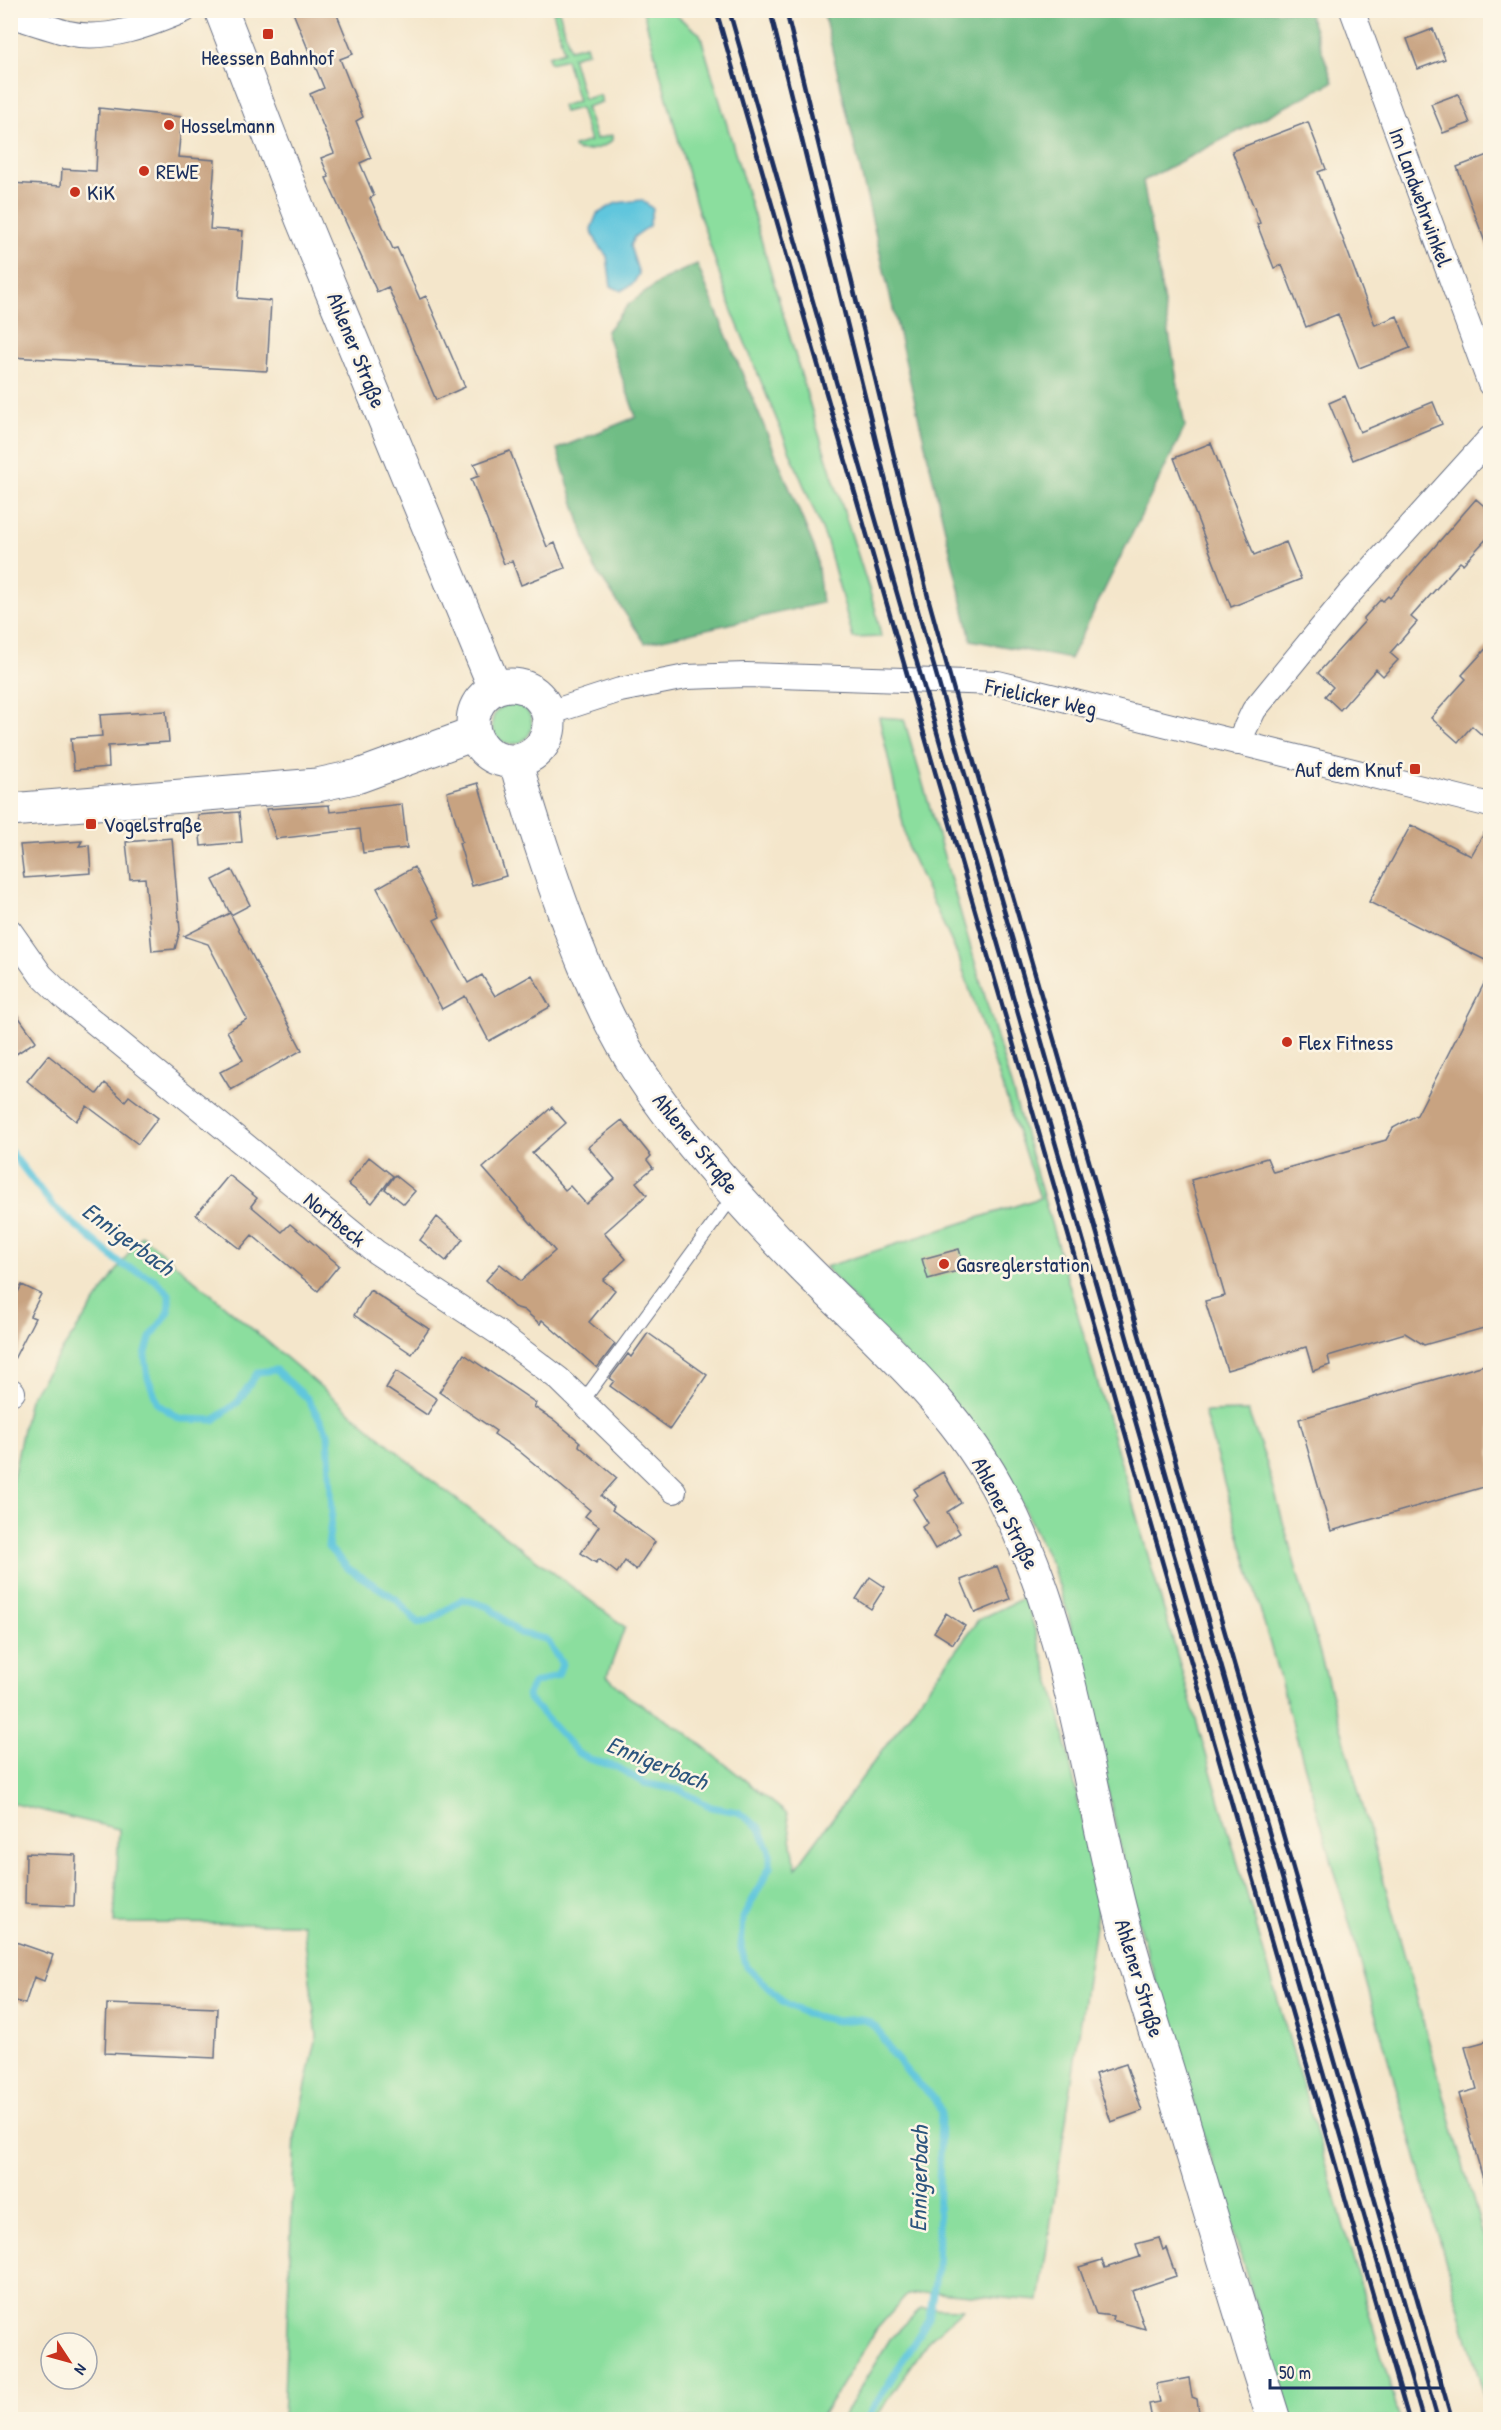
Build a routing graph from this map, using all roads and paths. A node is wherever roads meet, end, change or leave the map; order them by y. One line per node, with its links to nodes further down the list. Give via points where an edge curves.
1 (185, 10): 4 (street, via 125,30 96,35 69,33)
2 (220, 10): 7 (main road, Ahlener Straße)
3 (1352, 10): 5 (street, Im Landwehrwinkel)
4 (10, 15)
5 (1491, 384)
6 (1491, 438): 10 (street, via 1350,593 1254,710)
7 (495, 688): 8 (main road, via 528,688 537,694); 9 (main road, via 474,712)
8 (549, 713): 10 (street, Frielicker Weg, via 620,690 687,677 746,675 998,683); 11 (main road, via 548,735 543,745 536,753)
9 (474, 734): 11 (main road, via 486,753); 13 (main road, via 359,776 317,785)
10 (1238, 743): 12 (street, Frielicker Weg)
11 (516, 762): 15 (main road, Ahlener Straße, via 575,946 599,997 631,1058 663,1104)
12 (1491, 805)
13 (10, 810)
14 (10, 931): 16 (street, Nortbeck, via 40,975 66,1000 375,1252 497,1332)
15 (736, 1193): 16 (lane); 18 (main road, Ahlener Straße, via 932,1396 972,1445 1028,1549 1050,1613 1075,1709 1120,1913)
16 (583, 1401): 17 (street, Nortbeck)
17 (674, 1491)
18 (1274, 2420)

